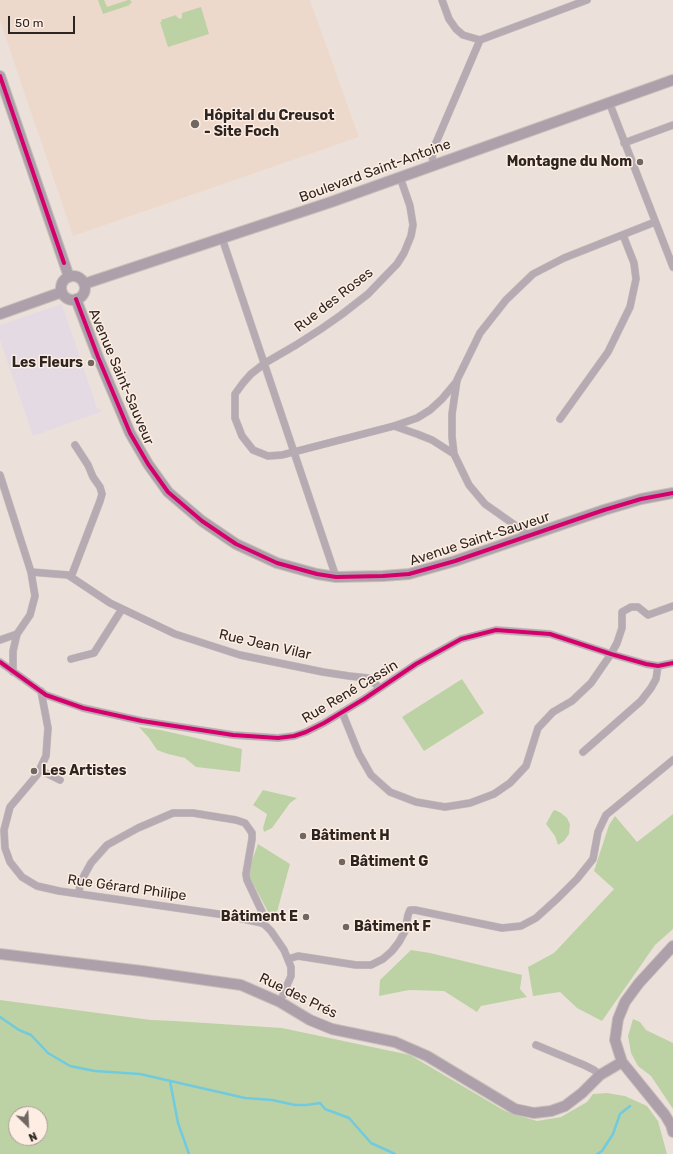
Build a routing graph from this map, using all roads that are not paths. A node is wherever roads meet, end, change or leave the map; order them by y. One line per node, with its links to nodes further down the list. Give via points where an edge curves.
1 (442, 0): 3 (street, via 456,29 462,35)
2 (587, 0): 3 (street)
3 (480, 40): 9 (street, via 432,152)
4 (0, 76): 15 (street)
5 (673, 80): 6 (street, Boulevard Saint-Antoine)
6 (609, 102): 8 (street); 9 (street, Boulevard Saint-Antoine)
7 (673, 125): 8 (street)
8 (624, 143): 11 (street)
9 (433, 165): 10 (street, Boulevard Saint-Antoine)
10 (400, 177): 13 (street, Boulevard Saint-Antoine); 20 (street, Rue des Roses, via 410,206 413,225 404,254 397,264 368,294 341,315)
11 (655, 222): 12 (street); 14 (street)
12 (623, 235): 21 (street, via 564,258 533,274 506,300 480,333); 22 (street, via 634,263 636,279 630,307 608,352)
13 (222, 238): 16 (street, Boulevard Saint-Antoine); 20 (street)
14 (673, 267)
15 (69, 277): 16 (street, via 78,277); 17 (street, via 63,282)
16 (84, 284): 18 (street, via 83,295)
17 (62, 292): 18 (street, via 68,299); 19 (street)
18 (76, 299): 31 (street, Avenue Saint-Sauveur, via 130,433 168,492 202,521 236,544 277,563 317,574)
19 (0, 314)
20 (265, 363): 25 (street); 25 (street, Rue des Roses, via 243,382 235,394 235,418 242,436 253,450 268,456)
21 (457, 380): 23 (street, Rue des Roses, via 430,410 417,418); 26 (street, via 452,414)
22 (560, 419)
23 (394, 426): 25 (street, Rue des Roses); 26 (street, via 432,440)
24 (75, 445): 32 (street, via 102,494)
25 (294, 452): 31 (street)
26 (454, 454): 29 (street, via 469,485 485,504)
27 (0, 475): 30 (street)
28 (673, 493): 29 (street, Avenue Saint-Sauveur, via 604,510)
29 (529, 536): 31 (street, Avenue Saint-Sauveur, via 409,574)
30 (31, 572): 32 (street, Rue Jean Vilar); 35 (street, via 35,596 30,615)
31 (336, 576)
32 (72, 577): 34 (street, Rue Jean Vilar)
33 (673, 606): 37 (street, via 648,615 638,607 632,606 622,612 622,628)
34 (122, 609): 38 (street, via 94,653); 43 (street, Rue Jean Vilar, via 175,634 240,655 323,672 368,678)
35 (17, 634): 36 (street); 42 (street, via 13,651)
36 (0, 640)
37 (611, 654): 41 (street, Rue René Cassin); 43 (street, Rue René Cassin, via 550,634 496,630 461,639); 45 (street, via 591,683 572,701 552,712 538,728 526,766 510,783 494,794 470,803 445,807 416,802 390,792 371,775 359,754)
38 (71, 659)
39 (0, 662): 42 (street, Rue René Cassin)
40 (673, 663): 41 (street, Rue René Cassin)
41 (658, 666): 46 (street, via 656,679 641,701)
42 (13, 672): 44 (street, Rue René Cassin)
43 (380, 688): 45 (street, Rue René Cassin)
44 (41, 691): 45 (street, Rue René Cassin, via 83,708 142,721 278,738 300,734); 48 (street, Rue Gérard Philipe, via 48,728 46,756)
45 (342, 712)
46 (584, 752)
47 (673, 760): 54 (street, via 606,816 598,832 593,860 558,898 536,918 521,926 502,928 410,910 400,942 383,959 371,965 298,956)
48 (40, 770): 49 (street); 50 (street, Rue Gérard Philipe, via 10,807 4,830 5,848 10,862 22,877 36,886)
49 (60, 780)
50 (79, 894): 51 (street, Rue Gérard Philipe); 51 (street, via 80,883 106,845 173,813 193,813 245,823 252,833 246,874 263,914)
51 (264, 924): 54 (street, via 272,931)
52 (673, 946): 57 (street, via 625,1002 618,1019 615,1040)
53 (0, 954): 55 (street, Rue des Prés, via 240,985)
54 (288, 959): 55 (street, via 291,976)
55 (280, 1002): 58 (street, Rue des Prés, via 332,1030 396,1042 427,1056 515,1109 534,1113 565,1106)
56 (536, 1045): 58 (street, via 584,1065)
57 (622, 1062): 58 (street, Rue des Prés); 59 (street, via 665,1115)
58 (600, 1075)
59 (673, 1132)

